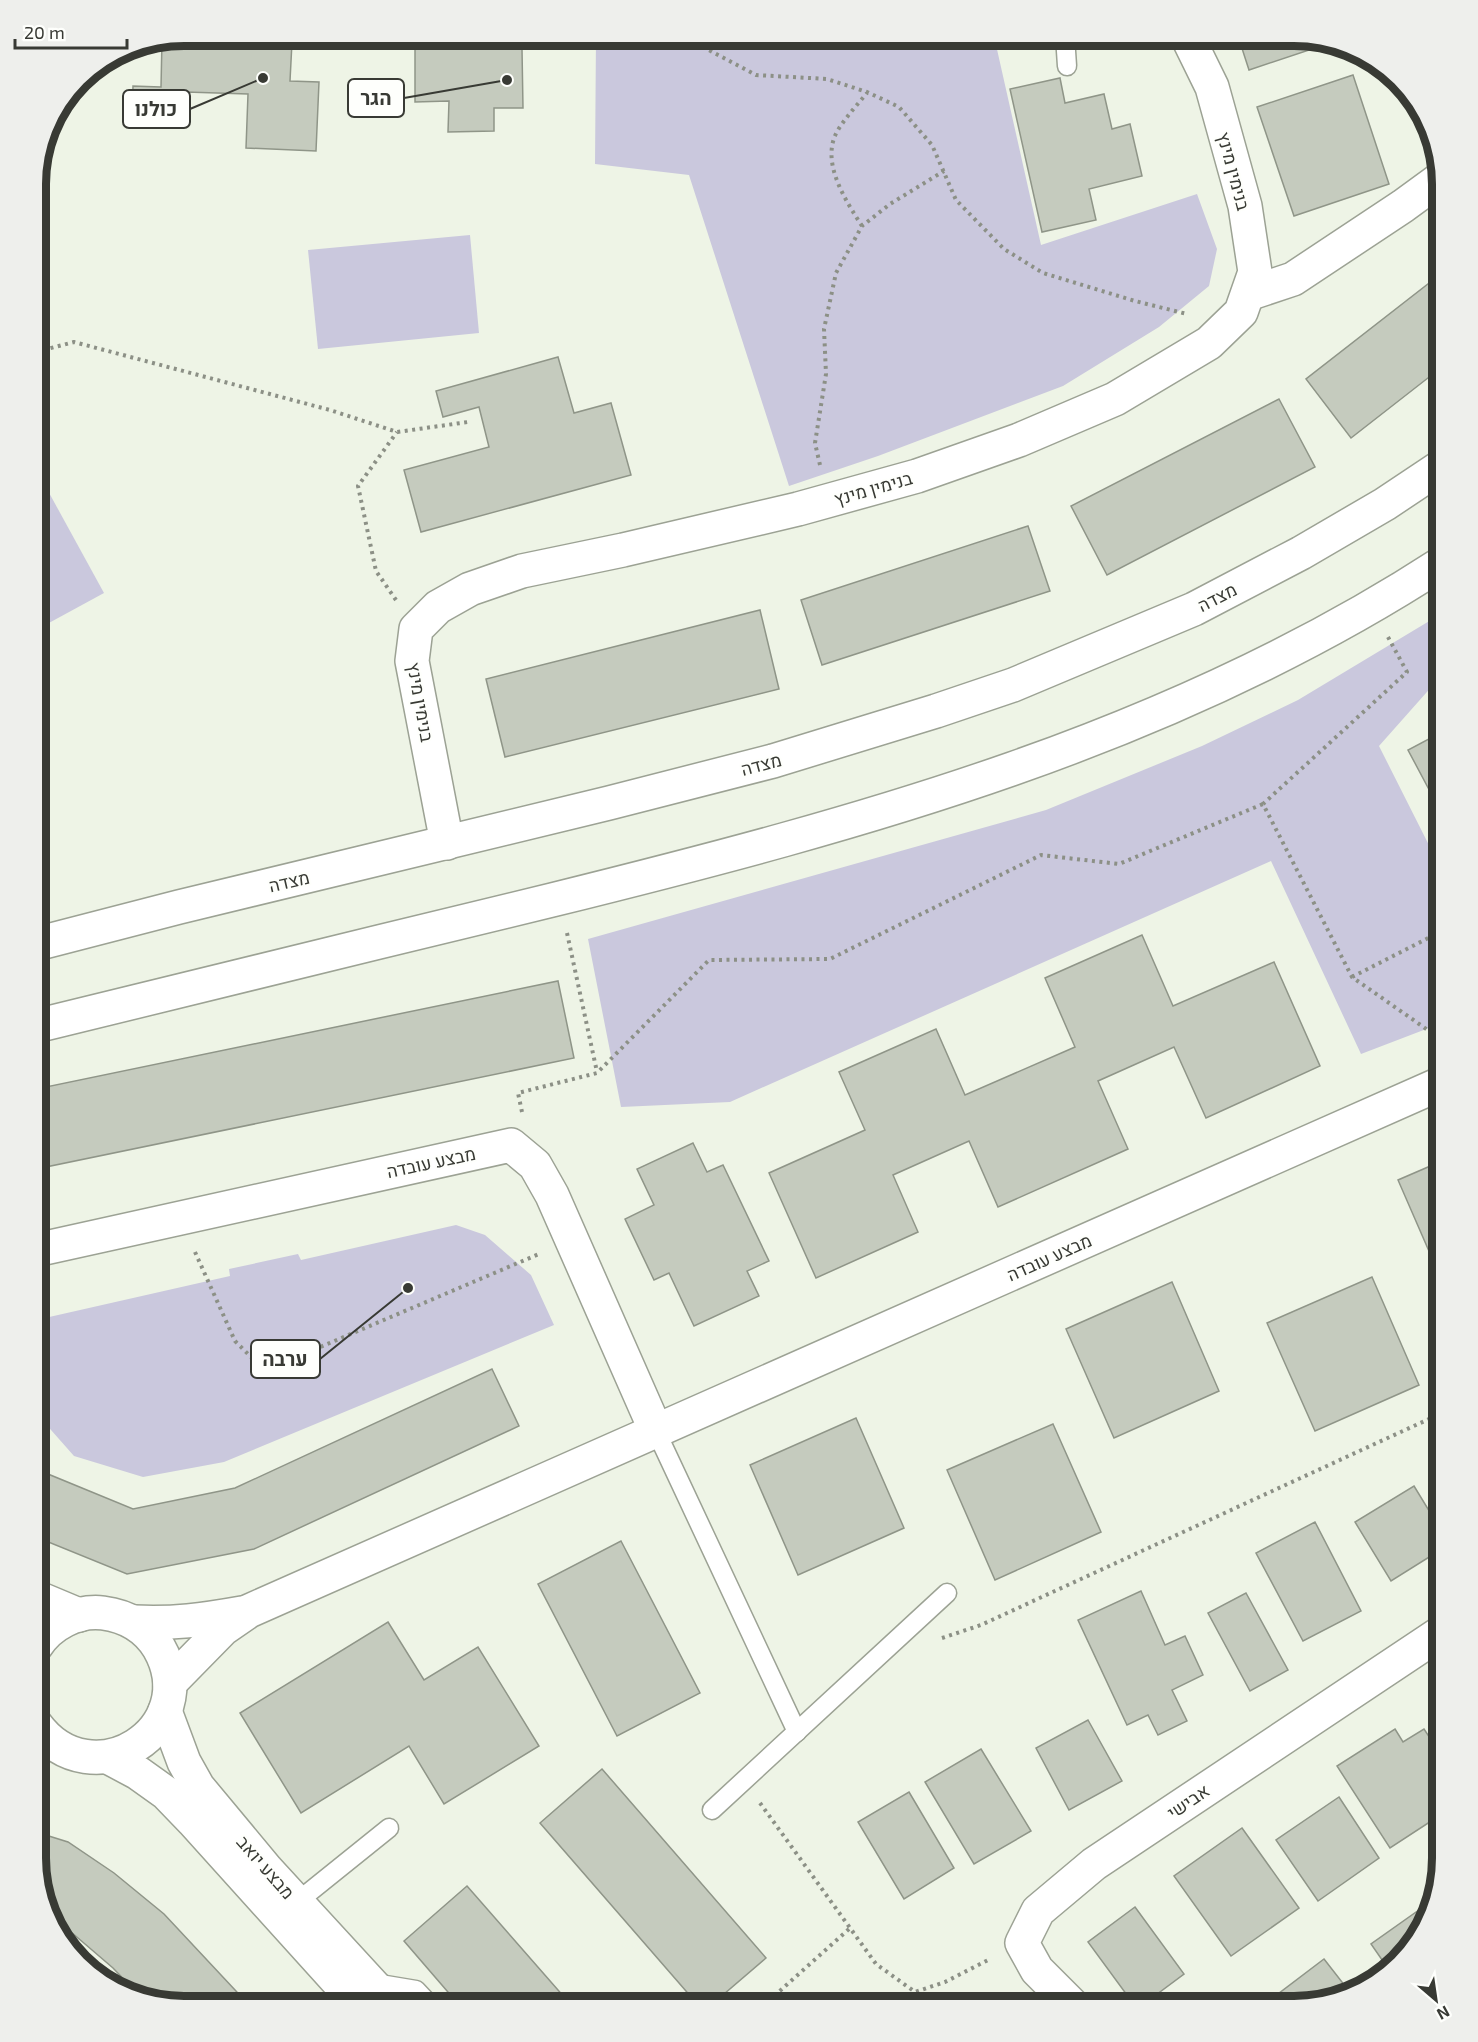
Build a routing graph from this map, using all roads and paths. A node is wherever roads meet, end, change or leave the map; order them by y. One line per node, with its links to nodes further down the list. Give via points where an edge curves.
1 (704, 47): 5 (path, via 756,75 827,79)
2 (1066, 47): 4 (lane)
3 (1192, 47): 9 (street, בנימין מינץ, via 1212,87 1245,206 1255,272)
4 (1067, 66)
5 (867, 92): 6 (path, via 899,107 932,145); 8 (path, via 837,132 831,158 840,192)
6 (944, 171): 8 (path); 10 (path, via 956,200 980,225 1004,249 1043,273)
7 (1432, 185): 9 (street, via 1293,279)
8 (862, 226): 15 (path, via 836,273 824,329 826,374 815,442)
9 (1248, 294): 10 (street, בנימין מינץ, via 1241,312)
10 (1228, 325): 15 (street, בנימין מינץ, via 1209,343 1115,399 1019,440 928,472)
11 (47, 349): 13 (path, via 74,342 330,410)
12 (468, 422): 13 (path)
13 (397, 432): 18 (path, via 358,486 376,571)
14 (1432, 472): 20 (street, מצדה, via 1301,553 1194,609 1013,685 773,761)
15 (829, 500): 18 (street, בנימין מינץ, via 522,571 438,607)
16 (1432, 568): 17 (street)
17 (1371, 606): 19 (path, via 1407,672); 21 (street, via 1228,682 1041,760 794,837)
18 (416, 629): 20 (street, בנימין מינץ, via 411,661)
19 (1263, 804): 24 (path); 27 (path, via 1119,864 1041,855 830,959 709,960)
20 (447, 843): 23 (street, מצדה)
21 (559, 898): 25 (street); 27 (path)
22 (1432, 936): 24 (path)
23 (47, 941)
24 (1352, 977): 26 (path)
25 (46, 1023)
26 (1432, 1033)
27 (597, 1073): 29 (path, via 518,1093)
28 (1432, 1087): 34 (street, מבצע עובדה)
29 (535, 1165): 30 (street, מבצע עובדה, via 511,1145); 31 (street, מבצע עובדה)
30 (180, 1218): 31 (path, via 235,1341 256,1362 285,1362); 32 (street, מבצע עובדה)
31 (572, 1240): 34 (street, מבצע עובדה)
32 (46, 1248)
33 (1432, 1418): 42 (path, via 981,1625)
34 (656, 1431): 37 (street, מבצע עובדה); 44 (lane)
35 (947, 1593): 44 (lane)
36 (46, 1601): 38 (street)
37 (249, 1611): 39 (street, מבצע עובדה, via 167,1624); 43 (street, מבצע עובדה, via 223,1629)
38 (79, 1615): 39 (street, via 117,1615); 40 (street, via 58,1623)
39 (134, 1623): 43 (street, מבצע יואב, via 153,1638 165,1659)
40 (46, 1633)
41 (1432, 1639): 52 (street, אבישי, via 1094,1864 1038,1911)
42 (938, 1640)
43 (168, 1697): 46 (street, מבצע עובדה, via 156,1728 143,1742); 50 (street, מבצע יואב, via 184,1762 198,1787)
44 (797, 1732): 47 (lane)
45 (46, 1738): 46 (street, via 63,1750 84,1757)
46 (108, 1757): 53 (street, מבצע יואב, via 138,1773 173,1800)
47 (744, 1781): 48 (lane); 51 (path)
48 (712, 1810)
49 (389, 1828): 50 (lane)
50 (297, 1902): 54 (street, מבצע יואב)
51 (850, 1928): 52 (path, via 876,1964 915,1992 945,1982); 57 (path)
52 (1022, 1943): 58 (street, via 1037,1970)
53 (372, 1995)
54 (373, 1995)
55 (389, 1995): 56 (lane, via 416,1990)
56 (421, 1995)
57 (775, 1996)
58 (1063, 1996)

